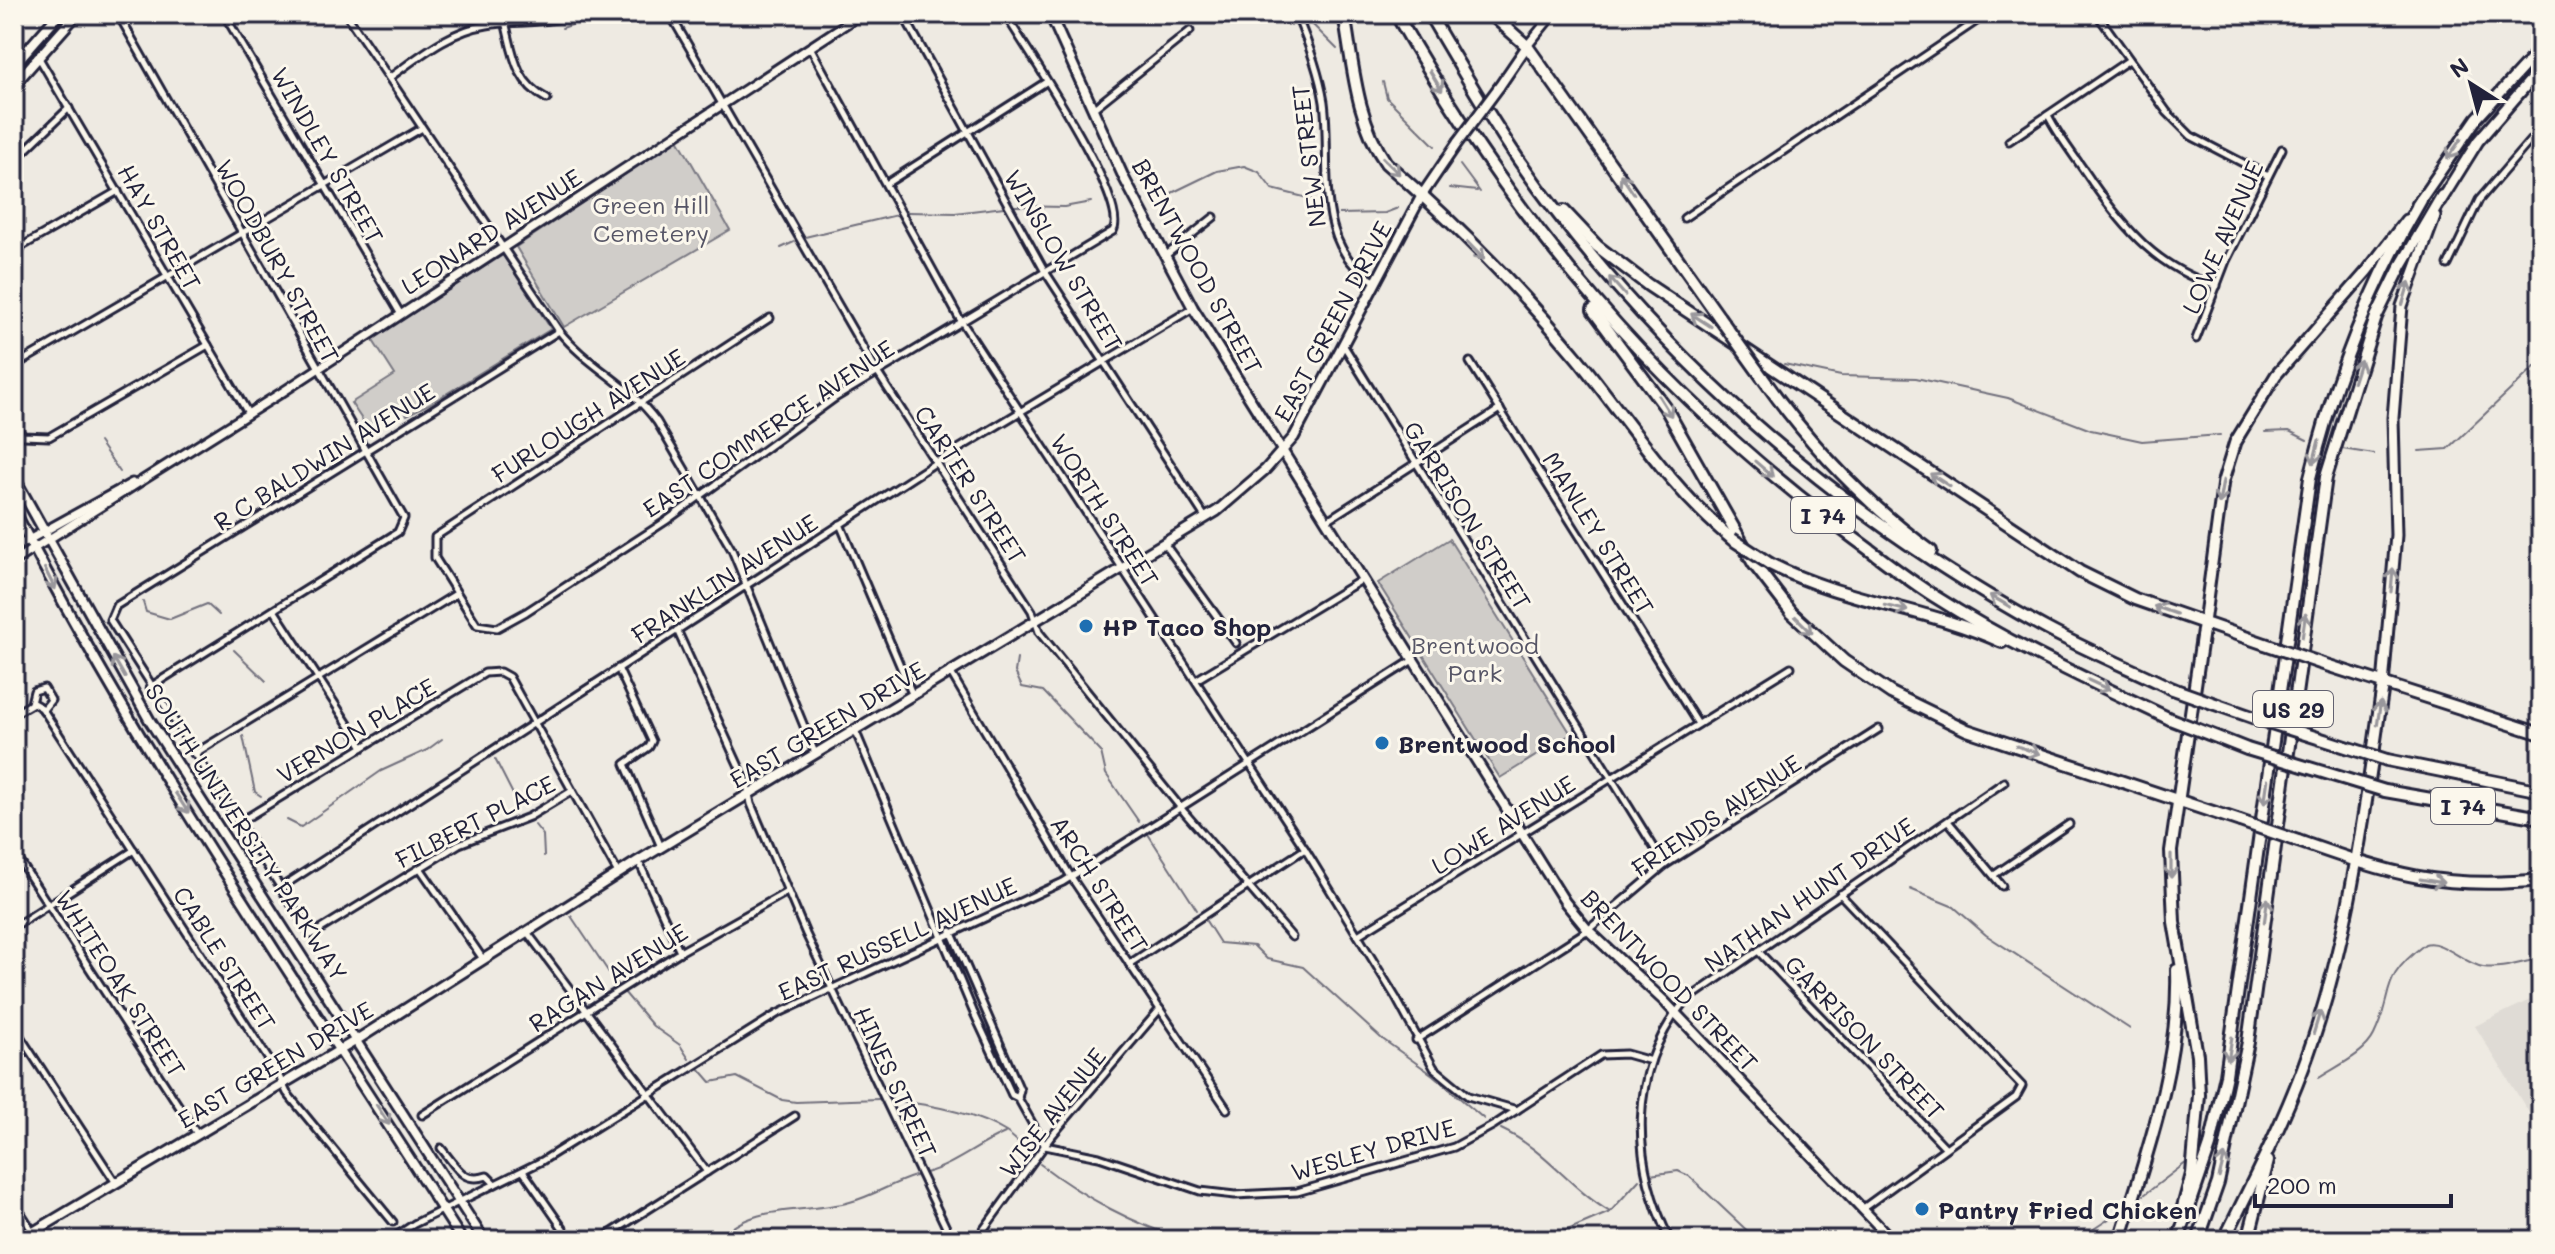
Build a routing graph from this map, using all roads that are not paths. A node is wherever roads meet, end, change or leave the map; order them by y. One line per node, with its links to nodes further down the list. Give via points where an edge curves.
1 (59, 14): 28 (main road)
2 (77, 14): 26 (main road)
3 (118, 14): 54 (street, WOODBURY STREET)
4 (224, 14): 46 (street, WINDLEY STREET)
5 (346, 14): 30 (street)
6 (503, 14): 21 (street)
7 (574, 14): 21 (street)
8 (670, 14): 34 (street, CARTER STREET)
9 (861, 14): 23 (street, LEONARD AVENUE)
10 (903, 14): 40 (street, WINSLOW STREET)
11 (1005, 14): 31 (street)
12 (1050, 14): 36 (main road, BRENTWOOD STREET)
13 (1296, 14): 62 (street, NEW STREET, via 1324,100 1333,230 1350,259)
14 (1344, 14): 49 (highway, one-way to 49, via 1372,142 1386,163)
15 (1396, 14): 55 (highway, I 74, one-way to 55)
16 (1429, 14): 43 (highway, I 74)
17 (1491, 14): 24 (highway)
18 (1553, 14): 24 (street)
19 (1987, 14): 53 (street)
20 (2097, 14): 27 (street)
21 (506, 24): 30 (street, via 459,32); 33 (street, via 519,72)
22 (1190, 31): 36 (street)
23 (809, 46): 34 (street, LEONARD AVENUE); 47 (street, WORTH STREET)
24 (1527, 46): 49 (main road, EAST GREEN DRIVE, bridge); 101 (highway, one-way to 24, bridge, via 1888,519 1801,430)
25 (2541, 48): 51 (highway, US 29, one-way to 51, via 2477,118)
26 (39, 58): 32 (main road); 35 (street, HAY STREET)
27 (2129, 60): 37 (street); 45 (street, via 2191,136)
28 (14, 65)
29 (2541, 68): 50 (highway, US 29, via 2478,141)
30 (389, 78): 38 (street)
31 (1046, 82): 40 (street); 60 (street, EAST COMMERCE AVENUE, via 1098,165 1116,216 1113,231)
32 (14, 85)
33 (547, 99)
34 (722, 102): 56 (street, LEONARD AVENUE); 76 (street, CARTER STREET)
35 (69, 108): 44 (street); 48 (street, HAY STREET)
36 (1094, 108): 58 (main road, BRENTWOOD STREET)
37 (2048, 115): 41 (street); 63 (street, via 2119,221 2144,248)
38 (422, 128): 46 (street); 56 (street)
39 (2541, 128): 59 (street, via 2479,200)
40 (969, 132): 47 (street); 60 (street, WINSLOW STREET)
41 (2009, 141)
42 (2282, 149): 45 (street, LOWE AVENUE)
43 (1518, 159): 101 (highway, I 74, one-way to 43, via 1838,493 1734,407 1622,291); 105 (highway, one-way to 43, via 2135,599 2080,572 1676,304 1597,246)
44 (14, 161)
45 (2268, 176): 63 (street, LOWE AVENUE)
46 (324, 184): 54 (street); 65 (street, WINDLEY STREET)
47 (886, 184): 67 (street, WORTH STREET)
48 (118, 191): 57 (street); 61 (street, HAY STREET)
49 (1422, 195): 62 (main road, EAST GREEN DRIVE); 109 (highway, one-way to 109, bridge, via 1579,361 1666,477 1732,539 1770,564 1830,591 1971,628)
50 (2442, 196): 115 (highway, one-way to 50, via 2396,535 2393,418 2402,306); 215 (highway, US 29, one-way to 50, via 2222,1168 2248,1042 2326,477 2376,317)
51 (2421, 200): 105 (highway, one-way to 105, via 2276,375 2235,442 2223,481); 214 (highway, US 29, one-way to 214, via 2361,315 2310,478 2226,1075 2210,1146)
52 (1214, 217): 58 (street)
53 (1684, 218)
54 (243, 231): 61 (street); 75 (street, WOODBURY STREET)
55 (1536, 231): 109 (highway, I 74, one-way to 109, via 1652,364 1776,478 1933,595); 135 (highway, one-way to 135, via 1545,250 1652,386 1754,564 1825,645 1891,693 1953,724)
56 (505, 248): 65 (street, LEONARD AVENUE); 68 (street)
57 (14, 251)
58 (1165, 257): 64 (main road, BRENTWOOD STREET)
59 (2448, 265)
60 (1044, 270): 67 (street, EAST COMMERCE AVENUE); 72 (street, WINSLOW STREET)
61 (167, 276): 70 (street, HAY STREET); 74 (street)
62 (1375, 281): 71 (main road, EAST GREEN DRIVE)
63 (2217, 286): 69 (street, LOWE AVENUE)
64 (1193, 308): 72 (street, FRANKLIN AVENUE); 83 (main road, BRENTWOOD STREET)
65 (400, 313): 75 (street, LEONARD AVENUE)
66 (770, 318): 77 (street, FURLOUGH AVENUE)
67 (961, 321): 76 (street, EAST COMMERCE AVENUE); 79 (street, WORTH STREET)
68 (559, 331): 77 (street, via 589,363); 82 (street, R C BALDWIN AVENUE)
69 (2196, 339)
70 (208, 345): 80 (street, HAY STREET); 81 (street, via 55,434 35,439)
71 (1344, 346): 83 (main road, EAST GREEN DRIVE); 85 (street, GARRISON STREET)
72 (1104, 361): 79 (street, FRANKLIN AVENUE); 89 (street, WINSLOW STREET)
73 (1470, 362): 78 (street, MANLEY STREET)
74 (14, 366)
75 (316, 368): 80 (street, LEONARD AVENUE); 82 (street, WOODBURY STREET)
76 (877, 372): 84 (street, CARTER STREET); 87 (street, EAST COMMERCE AVENUE, via 799,422)
77 (644, 403): 87 (street); 102 (street, FURLOUGH AVENUE, via 435,537 432,548)
78 (1500, 409): 85 (street); 122 (street, MANLEY STREET)
79 (1019, 411): 84 (street, FRANKLIN AVENUE); 98 (street, WORTH STREET)
80 (248, 413): 92 (street, LEONARD AVENUE)
81 (14, 424)
82 (366, 452): 103 (street, WOODBURY STREET, via 403,511 404,525); 116 (street, R C BALDWIN AVENUE, via 116,606 111,626)
83 (1283, 453): 89 (main road, EAST GREEN DRIVE); 90 (main road, BRENTWOOD STREET)
84 (935, 463): 91 (street, FRANKLIN AVENUE); 104 (street, CARTER STREET)
85 (1414, 464): 90 (street); 130 (street, GARRISON STREET)
86 (14, 477): 92 (main road, SOUTH UNIVERSITY PARKWAY)
87 (701, 496): 100 (street); 102 (street, EAST COMMERCE AVENUE, via 497,628 477,625)
88 (14, 510): 93 (main road, SOUTH UNIVERSITY PARKWAY)
89 (1206, 518): 94 (main road, EAST GREEN DRIVE)
90 (1326, 521): 99 (main road, BRENTWOOD STREET)
91 (840, 524): 100 (street, FRANKLIN AVENUE); 117 (street)
92 (45, 537): 93 (street, LEONARD AVENUE); 96 (street, LEONARD AVENUE); 178 (main road, SOUTH UNIVERSITY PARKWAY, one-way to 92, via 150,721)
93 (29, 539): 95 (street, LEONARD AVENUE); 96 (main road, SOUTH UNIVERSITY PARKWAY)
94 (1164, 543): 98 (main road, EAST GREEN DRIVE); 107 (street)
95 (14, 548)
96 (34, 549): 97 (street, LEONARD AVENUE); 179 (main road, SOUTH UNIVERSITY PARKWAY, one-way to 179, via 160,770)
97 (14, 561)
98 (1121, 570): 104 (main road, EAST GREEN DRIVE); 114 (street, WORTH STREET)
99 (1363, 579): 108 (main road, BRENTWOOD STREET); 114 (street)
100 (745, 585): 106 (street, FRANKLIN AVENUE); 127 (street)
101 (1976, 587): 133 (highway, I 74, one-way to 101, bridge, via 2387,760 2173,689 2049,630)
102 (456, 594): 113 (street)
103 (274, 610): 113 (street); 116 (street)
104 (1036, 621): 112 (main road, EAST GREEN DRIVE); 136 (street, CARTER STREET, via 1039,632)
105 (2204, 623): 115 (highway, bridge); 135 (highway)
106 (677, 630): 111 (street, FRANKLIN AVENUE); 134 (street, HINES STREET)
107 (1236, 643)
108 (1414, 660): 129 (street, EAST RUSSELL AVENUE); 141 (main road, BRENTWOOD STREET)
109 (2050, 662): 137 (highway, I 74, one-way to 137, bridge, via 2247,749 2385,791)
110 (1791, 667): 122 (street, LOWE AVENUE)
111 (618, 668): 121 (street, FRANKLIN AVENUE); 142 (street, via 652,741 625,764)
112 (951, 673): 117 (main road, EAST GREEN DRIVE); 152 (street, ARCH STREET)
113 (318, 679): 126 (street); 128 (street)
114 (1196, 680): 129 (street, WORTH STREET)
115 (2383, 685): 125 (highway); 147 (highway, one-way to 115)
116 (150, 687): 128 (street)
117 (913, 696): 124 (main road, EAST GREEN DRIVE)
118 (34, 704): 119 (street, CABLE STREET); 119 (street, via 34,691 44,688 51,700); 120 (street)
119 (43, 710): 144 (street, CABLE STREET)
120 (14, 714)
121 (535, 722): 126 (street, VERNON PLACE, via 509,677 494,671); 132 (street); 156 (street, FRANKLIN AVENUE)
122 (1698, 724): 130 (street, LOWE AVENUE)
123 (1879, 729): 148 (street, FRIENDS AVENUE)
124 (855, 730): 127 (main road, EAST GREEN DRIVE); 166 (street)
125 (2541, 734)
126 (363, 747): 139 (street, VERNON PLACE)
127 (815, 754): 134 (main road, EAST GREEN DRIVE)
128 (194, 755): 139 (street)
129 (1249, 762): 136 (street, EAST RUSSELL AVENUE); 143 (street, WORTH STREET)
130 (1611, 777): 141 (street, LOWE AVENUE); 148 (street, GARRISON STREET)
131 (2004, 782): 138 (street, NATHAN HUNT DRIVE)
132 (572, 791): 149 (street, FILBERT PLACE); 150 (street)
133 (2541, 791)
134 (749, 794): 142 (main road, EAST GREEN DRIVE); 157 (street, HINES STREET)
135 (2178, 801): 147 (highway, bridge); 164 (highway, one-way to 164, via 2170,862)
136 (1180, 806): 152 (street, EAST RUSSELL AVENUE); 154 (street, CARTER STREET)
137 (2541, 818)
138 (1948, 821): 151 (street); 158 (street, NATHAN HUNT DRIVE)
139 (238, 823): 156 (street)
140 (2069, 824): 151 (street)
141 (1523, 834): 161 (main road, BRENTWOOD STREET); 165 (street, LOWE AVENUE)
142 (661, 847): 146 (main road, EAST GREEN DRIVE)
143 (1305, 849): 154 (street); 165 (street, WORTH STREET)
144 (134, 850): 159 (street); 181 (street, CABLE STREET)
145 (14, 852): 159 (street, WHITEOAK STREET)
146 (638, 861): 150 (main road, EAST GREEN DRIVE); 169 (street)
147 (2357, 862): 153 (highway, one-way to 153, via 2447,883); 188 (highway, one-way to 147, via 2321,1011)
148 (1665, 865): 161 (street, FRIENDS AVENUE)
149 (420, 868): 156 (street, FILBERT PLACE, via 313,936); 170 (street)
150 (618, 873): 162 (main road, EAST GREEN DRIVE)
151 (1994, 875): 155 (street)
152 (1071, 877): 163 (street, EAST RUSSELL AVENUE); 171 (street, ARCH STREET)
153 (2541, 880)
154 (1247, 886): 167 (street, CARTER STREET); 171 (street)
155 (2002, 886)
156 (280, 888)
157 (787, 892): 169 (street, RAGAN AVENUE); 172 (street, HINES STREET)
158 (1840, 894): 168 (street, NATHAN HUNT DRIVE); 191 (street, via 2020,1080 2022,1089 2016,1097)
159 (48, 905): 160 (street); 189 (street, WHITEOAK STREET)
160 (14, 927)
161 (1588, 930): 175 (main road, BRENTWOOD STREET); 177 (street, FRIENDS AVENUE)
162 (527, 931): 170 (main road, EAST GREEN DRIVE); 174 (street)
163 (951, 931): 166 (street, EAST RUSSELL AVENUE); 183 (street, via 1020,1090)
164 (2176, 932): 213 (highway, via 2171,1060); 214 (highway, via 2199,1095 2192,1174)
165 (1358, 935): 177 (street, WORTH STREET)
166 (942, 937): 172 (street, EAST RUSSELL AVENUE); 183 (street, via 995,1060)
167 (1292, 937)
168 (1758, 951): 175 (street, NATHAN HUNT DRIVE, via 1684,1002); 191 (street, GARRISON STREET)
169 (680, 952): 174 (street, RAGAN AVENUE)
170 (483, 959): 178 (main road, EAST GREEN DRIVE)
171 (1129, 964): 173 (street, ARCH STREET)
172 (831, 986): 182 (street, EAST RUSSELL AVENUE); 209 (street, HINES STREET)
173 (1160, 1009): 184 (street, ARCH STREET); 190 (street, WISE AVENUE)
174 (588, 1012): 182 (street); 186 (street, RAGAN AVENUE)
175 (1675, 1014): 180 (street, NATHAN HUNT DRIVE); 199 (main road, BRENTWOOD STREET)
176 (14, 1027): 195 (street)
177 (1416, 1040): 185 (street, WORTH STREET, via 1453,1086 1484,1103)
178 (355, 1041): 179 (main road, EAST GREEN DRIVE); 198 (main road, SOUTH UNIVERSITY PARKWAY)
179 (340, 1050): 181 (main road, EAST GREEN DRIVE); 200 (main road, SOUTH UNIVERSITY PARKWAY, one-way to 200)
180 (1651, 1061): 185 (street, WESLEY DRIVE, via 1601,1055); 211 (street, NATHAN HUNT DRIVE, via 1641,1117 1642,1153 1647,1184)
181 (283, 1083): 189 (main road, EAST GREEN DRIVE); 201 (street, CABLE STREET)
182 (648, 1094): 193 (street, EAST RUSSELL AVENUE); 194 (street)
183 (1018, 1098): 190 (street)
184 (1227, 1109)
185 (1517, 1110): 190 (street, WESLEY DRIVE, via 1470,1140 1437,1153 1320,1187 1272,1195 1200,1191 1099,1157)
186 (422, 1115)
187 (795, 1116): 194 (street)
188 (2281, 1122): 216 (highway); 217 (highway)
189 (197, 1134): 195 (main road, EAST GREEN DRIVE)
190 (1045, 1146): 210 (street, WISE AVENUE)
191 (1945, 1147): 199 (street)
192 (441, 1148): 196 (street, via 468,1179 487,1176)
193 (523, 1171): 196 (street, EAST RUSSELL AVENUE); 207 (street)
194 (707, 1172): 208 (street)
195 (116, 1183): 202 (main road, EAST GREEN DRIVE)
196 (495, 1184): 198 (street, EAST RUSSELL AVENUE)
197 (14, 1202): 202 (street)
198 (459, 1202): 200 (street, EAST RUSSELL AVENUE); 206 (main road, SOUTH UNIVERSITY PARKWAY)
199 (1862, 1209): 212 (main road, BRENTWOOD STREET)
200 (443, 1210): 204 (street, EAST RUSSELL AVENUE); 205 (main road, SOUTH UNIVERSITY PARKWAY)
201 (393, 1222)
202 (33, 1232): 203 (main road, EAST GREEN DRIVE)
203 (20, 1240)
204 (390, 1240)
205 (462, 1240)
206 (484, 1240)
207 (571, 1240)
208 (600, 1240)
209 (952, 1240)
210 (976, 1240)
211 (1670, 1240)
212 (1892, 1240)
213 (2120, 1240)
214 (2176, 1240)
215 (2198, 1240)
216 (2224, 1240)
217 (2248, 1240)

